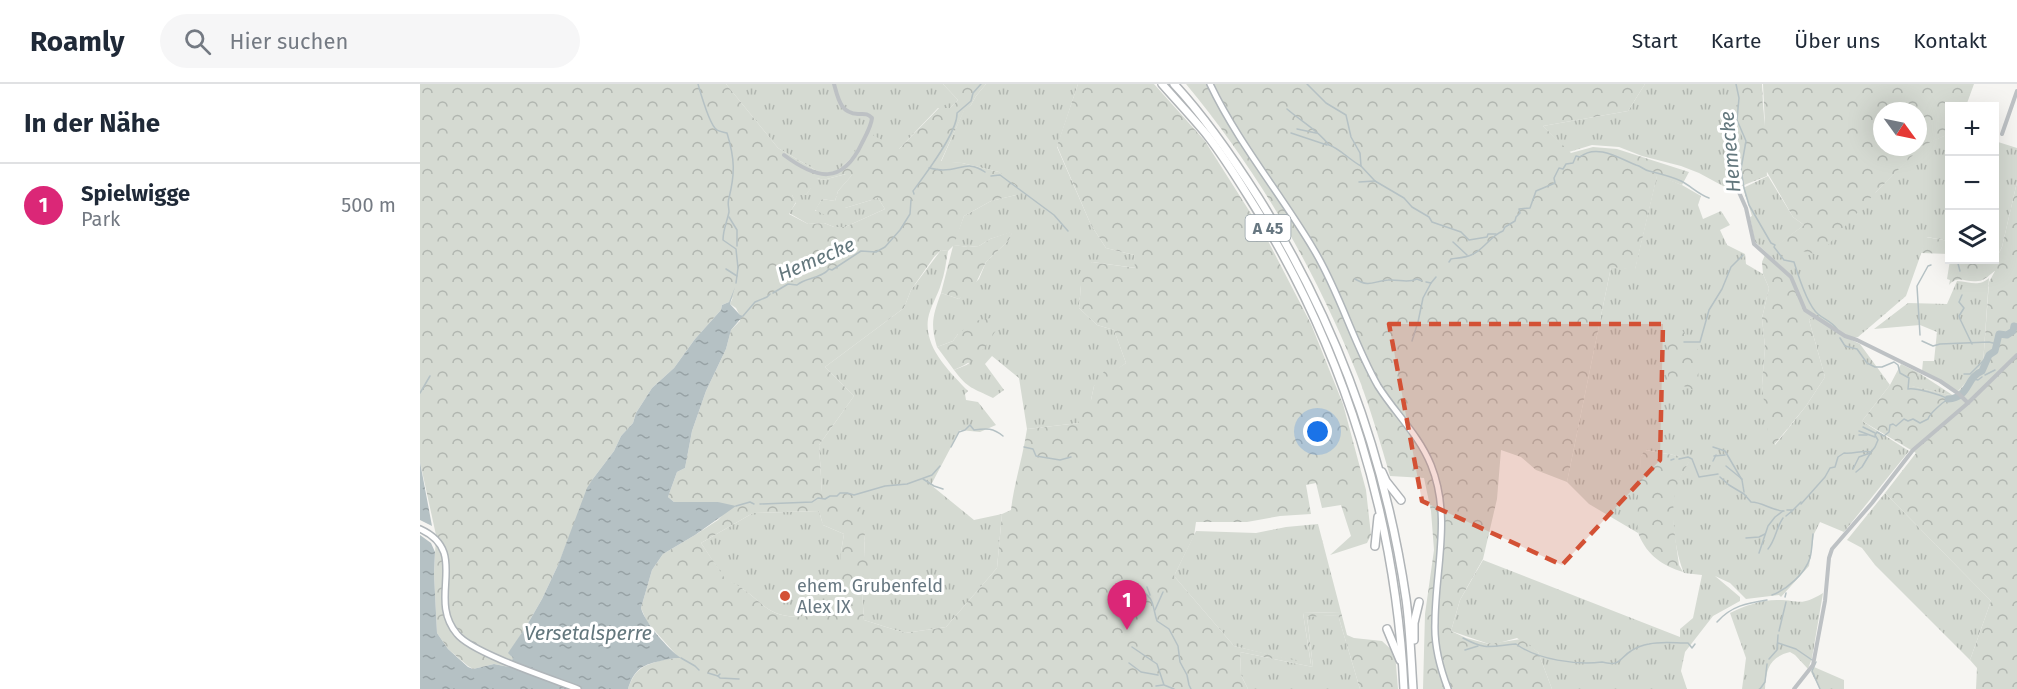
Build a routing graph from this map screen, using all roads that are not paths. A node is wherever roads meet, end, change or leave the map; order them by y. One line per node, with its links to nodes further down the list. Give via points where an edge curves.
1 (834, 84): 7 (street, via 843,108 872,118 854,159 841,171 823,175 806,170)
2 (1162, 84): 12 (highway, A 45, via 1208,136 1294,274 1318,323)
3 (1174, 84): 11 (highway, A 45, via 1213,130 1301,270 1327,324)
4 (1210, 84): 23 (main road, via 1316,251 1378,385 1431,465 1443,524 1435,633)
5 (2017, 92): 6 (street)
6 (2002, 134)
7 (784, 155)
8 (1730, 190): 10 (street, via 1738,190 1743,199 1754,244 1791,277 1805,310 1845,336 1940,381)
9 (2017, 356): 10 (street)
10 (1968, 403): 24 (street, via 1913,450 1832,549 1813,664)
11 (1375, 456): 13 (highway, via 1386,481); 18 (highway, A 45, via 1399,557)
12 (1375, 491): 15 (highway); 19 (highway, A 45, via 1389,549)
13 (1401, 500)
14 (420, 529): 20 (main road, via 438,541 445,553 444,596 451,627 460,639 480,651)
15 (1375, 546)
16 (1419, 602): 18 (highway)
17 (1387, 629): 19 (highway)
18 (1411, 657): 22 (highway, A 45)
19 (1403, 675): 21 (highway, A 45)
20 (578, 689)
21 (1404, 689)
22 (1413, 689)
23 (1448, 689)
24 (1794, 689)

